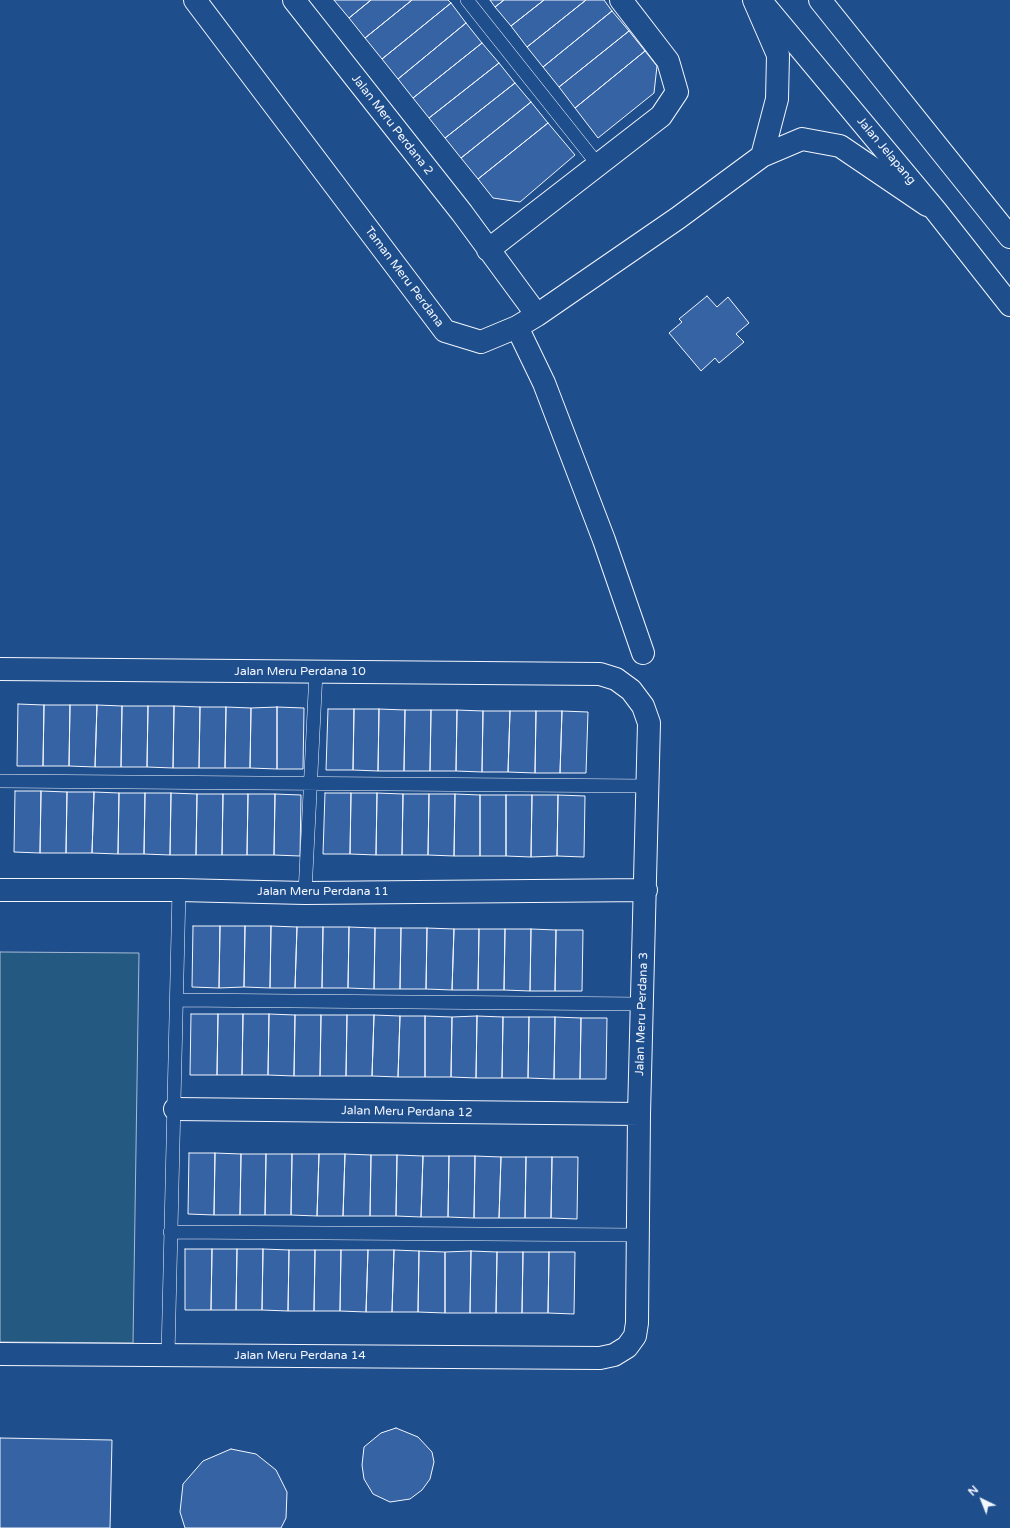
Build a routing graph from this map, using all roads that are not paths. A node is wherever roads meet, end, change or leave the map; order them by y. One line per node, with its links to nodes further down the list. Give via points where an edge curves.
1 (195, 0): 15 (street, Taman Meru Perdana, via 445,331 481,342)
2 (294, 0): 12 (street, Jalan Meru Perdana 2, via 462,213)
3 (467, 0): 9 (lane)
4 (621, 0): 9 (street, via 668,61 677,92 661,116)
5 (754, 0): 8 (street, via 778,55 777,99)
6 (760, 0): 10 (street, Jalan Jelapang)
7 (820, 0): 11 (street)
8 (762, 156): 10 (street, Taman Meru Perdana, via 802,139 840,146); 14 (street, Taman Meru Perdana, via 678,218)
9 (599, 166): 12 (street)
10 (936, 211): 13 (street, Jalan Jelapang)
11 (1010, 237)
12 (488, 250): 14 (street, Jalan Meru Perdana 2)
13 (1010, 305)
14 (537, 315): 15 (street, Taman Meru Perdana)
15 (517, 327): 16 (street, via 547,391 604,540)
16 (643, 653)
17 (0, 669): 18 (street, Jalan Meru Perdana 10)
18 (316, 672): 19 (street, Jalan Meru Perdana 10); 21 (lane)
19 (600, 674): 22 (street, Jalan Meru Perdana 3, via 616,679 631,690 643,706 649,723)
20 (0, 781): 21 (lane)
21 (310, 783): 22 (lane); 26 (lane)
22 (647, 786): 25 (street, Jalan Meru Perdana 3)
23 (0, 890): 24 (street, Jalan Meru Perdana 11)
24 (179, 890): 26 (street, Jalan Meru Perdana 11); 27 (lane)
25 (646, 890): 26 (street, Jalan Meru Perdana 11); 28 (street, Jalan Meru Perdana 3)
26 (305, 893)
27 (177, 1000): 28 (lane); 29 (lane)
28 (642, 1004): 30 (street, Jalan Meru Perdana 3)
29 (175, 1110): 30 (street, Jalan Meru Perdana 12); 31 (lane)
30 (639, 1114): 32 (street, Jalan Meru Perdana 3)
31 (170, 1232): 32 (lane); 34 (lane)
32 (639, 1235): 35 (street, Jalan Meru Perdana 3, via 635,1336 627,1347 614,1355)
33 (0, 1354): 34 (street, Jalan Meru Perdana 14)
34 (168, 1355): 35 (street, Jalan Meru Perdana 14)
35 (600, 1358)

